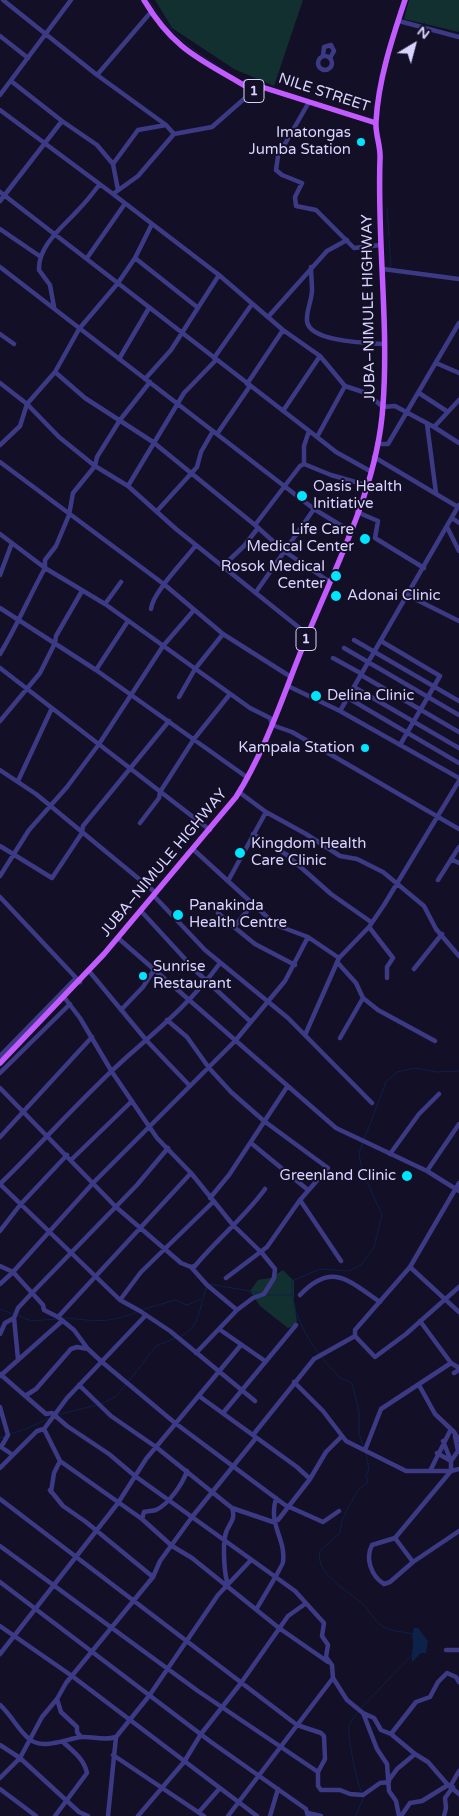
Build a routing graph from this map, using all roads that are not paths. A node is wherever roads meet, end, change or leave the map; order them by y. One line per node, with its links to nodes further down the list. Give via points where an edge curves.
1 (2, 0): 7 (street)
2 (71, 0): 7 (street)
3 (144, 0): 5 (main road, NILE STREET / 1)
4 (405, 0): 6 (main road, JUBA–NIMULE HIGHWAY)
5 (151, 12): 13 (street); 15 (main road, NILE STREET / 1, via 166,32 190,54)
6 (399, 21): 9 (street); 20 (main road, JUBA–NIMULE HIGHWAY, via 386,64)
7 (46, 35): 11 (street); 13 (street)
8 (0, 36): 11 (street)
9 (459, 37)
10 (323, 56): 12 (street); 12 (street, via 324,47 331,45 334,51); 12 (street, via 318,63 323,70 331,66)
11 (28, 58): 14 (street)
12 (330, 58)
13 (98, 75): 21 (street)
14 (11, 81): 16 (street); 19 (street)
15 (255, 92): 17 (main road, NILE STREET / 1, via 246,82); 22 (street, via 212,127)
16 (0, 95)
17 (309, 102): 20 (main road, NILE STREET / 1); 34 (street, via 278,156 276,170 302,183 296,194 296,206 316,210)
18 (0, 110): 23 (street)
19 (62, 121): 23 (street); 24 (street, via 97,145)
20 (376, 123): 35 (main road, JUBA–NIMULE HIGHWAY / 1, via 380,153)
21 (166, 125): 22 (street); 24 (street, via 138,130)
22 (174, 134): 26 (street, via 138,176)
23 (45, 144): 25 (street); 27 (street)
24 (113, 164): 26 (street)
25 (99, 185): 28 (street); 33 (street)
26 (118, 190): 28 (street)
27 (2, 193): 29 (street); 33 (street)
28 (113, 194): 31 (street)
29 (0, 201)
30 (124, 205): 37 (street)
31 (152, 224): 38 (street); 42 (street)
32 (0, 230): 36 (street)
33 (55, 234): 36 (street); 37 (street)
34 (347, 240): 35 (street, via 354,248); 40 (street, via 327,251)
35 (381, 245): 41 (main road, JUBA–NIMULE HIGHWAY / 1)
36 (41, 257): 46 (street, via 39,270 50,285)
37 (88, 258): 44 (street)
38 (135, 258): 44 (street); 47 (street)
39 (0, 267): 46 (street)
40 (311, 267): 49 (street); 56 (street, via 312,291 307,320 317,335)
41 (383, 269): 43 (street); 72 (main road, JUBA–NIMULE HIGHWAY / 1)
42 (219, 275): 45 (street); 47 (street)
43 (459, 279)
44 (118, 283): 48 (street); 51 (street)
45 (252, 304): 49 (street); 59 (street)
46 (54, 307): 51 (street)
47 (197, 307): 53 (street)
48 (149, 308): 53 (street); 58 (street)
49 (268, 317): 52 (street)
50 (459, 324): 60 (street)
51 (79, 329): 58 (street); 61 (street)
52 (283, 330): 57 (street); 66 (street)
53 (181, 333): 59 (street); 63 (street, via 171,350)
54 (0, 334): 55 (street)
55 (14, 344)
56 (384, 344)
57 (320, 356): 67 (street); 73 (street)
58 (119, 359): 63 (street)
59 (215, 359): 66 (street); 70 (street)
60 (436, 363): 62 (street); 68 (street)
61 (55, 372): 71 (street); 76 (street, via 85,398)
62 (459, 373)
63 (145, 379): 64 (street)
64 (150, 382): 70 (street); 76 (street)
65 (0, 383): 71 (street)
66 (248, 385): 73 (street); 80 (street)
67 (345, 386): 72 (street, via 366,392); 81 (street)
68 (419, 393): 74 (street); 75 (street)
69 (459, 400): 75 (street)
70 (178, 403): 80 (street); 82 (street)
71 (27, 404): 84 (street, via 20,426); 89 (street, via 59,437)
72 (383, 407): 74 (street, via 395,406); 85 (main road, JUBA–NIMULE HIGHWAY / 1)
73 (284, 411): 79 (street)
74 (407, 411): 77 (street); 85 (street, via 388,444)
75 (448, 412): 78 (street)
76 (120, 420): 82 (street); 89 (street, via 97,457)
77 (427, 424): 78 (street); 95 (street)
78 (434, 427): 83 (street)
79 (309, 431): 81 (street); 88 (street, via 304,446)
80 (215, 432): 91 (street); 94 (street)
81 (317, 437): 90 (street)
82 (153, 442): 91 (street); 93 (street)
83 (459, 443)
84 (0, 444)
85 (377, 444): 86 (main road, JUBA–NIMULE HIGHWAY / 1)
86 (374, 456): 90 (main road, JUBA–NIMULE HIGHWAY / 1); 95 (street)
87 (0, 462): 100 (street)
88 (304, 464): 92 (street); 94 (street)
89 (95, 466): 93 (street); 100 (street, via 73,493)
90 (370, 471): 92 (main road, JUBA–NIMULE HIGHWAY / 1)
91 (192, 473): 98 (street); 103 (street)
92 (366, 485): 105 (main road, JUBA–NIMULE HIGHWAY / 1)
93 (128, 486): 98 (street)
94 (284, 487): 97 (street); 103 (street)
95 (436, 493): 96 (street)
96 (458, 506): 101 (street)
97 (314, 509): 105 (street); 110 (street)
98 (157, 511): 108 (street)
99 (358, 512): 113 (street, via 377,519 375,538)
100 (69, 515): 112 (street, via 56,546 45,560); 117 (street)
101 (452, 518): 102 (street); 104 (street)
102 (459, 523)
103 (257, 526): 110 (street); 111 (street, via 244,546)
104 (447, 527): 109 (street); 113 (street)
105 (350, 531): 116 (main road, JUBA–NIMULE HIGHWAY / 1)
106 (0, 534): 107 (street)
107 (12, 543): 112 (street); 114 (street)
108 (196, 545): 111 (street); 117 (street)
109 (459, 551)
110 (284, 552): 116 (street); 119 (street)
111 (224, 565): 119 (street)
112 (45, 568): 118 (street); 125 (street, via 22,608)
113 (424, 568): 120 (street)
114 (0, 575)
115 (121, 582): 121 (street)
116 (330, 582): 129 (main road, JUBA–NIMULE HIGHWAY / 1)
117 (165, 585): 123 (street, via 153,601); 124 (street)
118 (82, 591): 121 (street); 132 (street)
119 (256, 592): 129 (street)
120 (408, 595): 127 (street); 131 (street)
121 (105, 604): 126 (street)
122 (0, 608): 125 (street)
123 (152, 609)
124 (194, 610): 128 (street); 133 (street)
125 (20, 621): 132 (street); 136 (street)
126 (128, 621): 133 (street); 141 (street)
127 (459, 621)
128 (223, 634): 140 (street); 143 (street)
129 (307, 634): 143 (main road, JUBA–NIMULE HIGHWAY / 1)
130 (354, 640): 135 (street)
131 (381, 641): 135 (street); 145 (street, via 440,676)
132 (55, 643): 141 (street); 147 (street, via 40,673)
133 (163, 646): 140 (street); 149 (street)
134 (344, 648): 138 (street)
135 (375, 652): 138 (street); 145 (street)
136 (0, 654)
137 (333, 658): 142 (street)
138 (368, 663): 142 (street); 151 (street)
139 (0, 668): 147 (street)
140 (195, 669): 148 (street); 150 (street)
141 (96, 670): 149 (street)
142 (362, 675): 146 (street); 155 (street)
143 (291, 677): 144 (main road, JUBA–NIMULE HIGHWAY / 1)
144 (288, 686): 156 (street); 161 (main road, JUBA–NIMULE HIGHWAY / 1)
145 (433, 686): 151 (street); 153 (street)
146 (354, 687): 152 (street); 160 (street)
147 (26, 688): 154 (street); 158 (street)
148 (230, 694): 161 (street, via 270,718); 164 (street)
149 (132, 695): 159 (street); 165 (street)
150 (179, 697)
151 (426, 697): 155 (street); 157 (street)
152 (348, 698): 156 (street); 162 (street)
153 (459, 701)
154 (52, 708): 165 (street); 173 (street)
155 (420, 710): 160 (street); 163 (street)
156 (340, 711): 166 (street)
157 (459, 715)
158 (0, 721)
159 (168, 721): 164 (street); 170 (street)
160 (413, 722): 162 (street); 167 (street)
161 (272, 725): 171 (main road, JUBA–NIMULE HIGHWAY / 1); 178 (street, via 292,732)
162 (407, 732): 166 (street); 168 (street)
163 (459, 732)
164 (194, 739): 171 (street); 174 (street)
165 (99, 744): 170 (street); 176 (street)
166 (400, 745): 172 (street)
167 (459, 748)
168 (459, 762)
169 (0, 770): 173 (street)
170 (130, 770): 174 (street); 182 (street, via 83,826)
171 (248, 778): 175 (main road, JUBA–NIMULE HIGHWAY / 1)
172 (459, 780): 178 (street)
173 (18, 781): 176 (street)
174 (160, 792): 179 (street, via 160,798); 181 (street)
175 (239, 792): 177 (street); 181 (main road, JUBA–NIMULE HIGHWAY / 1)
176 (50, 805): 182 (street); 187 (street)
177 (266, 812): 183 (street); 193 (street, via 340,856 358,859)
178 (438, 817): 180 (street); 193 (street)
179 (140, 823)
180 (459, 829)
181 (210, 830): 186 (main road, JUBA–NIMULE HIGHWAY / 1)
182 (82, 833): 187 (street, via 52,878); 194 (street)
183 (253, 834): 192 (street); 199 (street, via 287,855)
184 (0, 846): 187 (street)
185 (459, 847): 188 (street)
186 (194, 850): 192 (street); 194 (main road, JUBA–NIMULE HIGHWAY / 1)
187 (14, 854): 190 (street)
188 (451, 859): 189 (street); 191 (street)
189 (459, 864)
190 (0, 876)
191 (438, 880)
192 (228, 881): 196 (street)
193 (396, 882): 199 (street); 201 (street, via 424,906)
194 (155, 895): 197 (main road, JUBA–NIMULE HIGHWAY / 1); 206 (street)
195 (0, 897): 212 (street)
196 (252, 905): 200 (street); 202 (street, via 276,925)
197 (141, 911): 203 (main road, JUBA–NIMULE HIGHWAY / 1); 213 (street)
198 (218, 913): 200 (street)
199 (370, 925): 205 (street); 211 (street, via 392,958 387,967)
200 (234, 927): 207 (street, via 255,944)
201 (442, 934): 204 (street); 208 (street)
202 (308, 937): 205 (street); 207 (street)
203 (118, 938): 209 (street); 210 (main road, JUBA–NIMULE HIGHWAY / 1)
204 (459, 956)
205 (338, 960): 215 (street); 222 (street)
206 (220, 963): 213 (street); 217 (street)
207 (295, 965): 217 (street)
208 (414, 969)
209 (154, 970): 216 (street); 219 (street, via 143,988)
210 (89, 971): 212 (main road, JUBA–NIMULE HIGHWAY / 1); 219 (street)
211 (387, 978)
212 (78, 980): 214 (main road, JUBA–NIMULE HIGHWAY / 1); 228 (street)
213 (206, 980): 216 (street); 221 (street)
214 (64, 997): 218 (street); 228 (main road, JUBA–NIMULE HIGHWAY / 1)
215 (363, 998): 224 (street); 225 (street, via 378,1010)
216 (188, 999): 220 (street); 227 (street)
217 (268, 1000): 221 (street); 222 (street)
218 (70, 1004): 223 (street); 232 (street)
219 (121, 1010): 226 (street)
220 (167, 1020): 226 (street); 230 (street, via 187,1036)
221 (251, 1022): 227 (street)
222 (305, 1035): 238 (street)
223 (92, 1037): 231 (street); 239 (street)
224 (340, 1038)
225 (435, 1040)
226 (147, 1041): 231 (street); 233 (street)
227 (235, 1041): 230 (street); 234 (street)
228 (3, 1054): 229 (main road, JUBA–NIMULE HIGHWAY / 1)
229 (0, 1063)
230 (209, 1068): 233 (street); 240 (street)
231 (112, 1072): 237 (street); 243 (street)
232 (0, 1074)
233 (190, 1086): 242 (street)
234 (288, 1087): 240 (street); 247 (street, via 336,1128)
235 (0, 1088): 239 (street)
236 (439, 1094): 247 (street, via 418,1114)
237 (132, 1101): 242 (street); 249 (street)
238 (372, 1103)
239 (24, 1112): 243 (street); 244 (street)
240 (264, 1121): 245 (street); 256 (street, via 327,1166)
241 (459, 1124): 250 (street)
242 (149, 1126): 246 (street); 252 (street)
243 (49, 1136): 248 (street); 253 (street)
244 (0, 1137)
245 (251, 1143): 256 (street); 257 (street)
246 (168, 1148): 251 (street); 260 (street)
247 (390, 1154): 250 (street)
248 (67, 1155): 249 (street); 259 (street)
249 (71, 1160): 252 (street)
250 (427, 1171): 254 (street)
251 (191, 1173): 257 (street); 262 (street)
252 (94, 1182): 260 (street); 264 (street)
253 (0, 1184): 259 (street)
254 (458, 1187): 271 (street)
255 (265, 1189): 261 (street)
256 (308, 1190): 258 (street)
257 (212, 1200): 261 (street); 265 (street)
258 (300, 1200): 266 (street); 268 (street)
259 (20, 1205): 263 (street); 264 (street)
260 (116, 1207): 262 (street); 267 (street)
261 (233, 1225): 266 (street); 270 (street)
262 (141, 1227): 265 (street); 273 (street)
263 (0, 1231)
264 (47, 1231): 267 (street); 272 (street)
265 (166, 1249): 270 (street, via 181,1263); 280 (street, via 141,1272)
266 (262, 1253): 274 (street); 282 (street, via 275,1269 274,1278 264,1294)
267 (71, 1254): 273 (street); 277 (street)
268 (340, 1261)
269 (0, 1266): 272 (street)
270 (191, 1267): 282 (street)
271 (410, 1267): 279 (street); 281 (street)
272 (13, 1272): 275 (street); 277 (street)
273 (96, 1276): 280 (street); 285 (street)
274 (226, 1278)
275 (0, 1284)
276 (459, 1287): 279 (street)
277 (31, 1294): 285 (street, via 44,1310); 286 (street, via 18,1308)
278 (300, 1295): 281 (street, via 322,1278 336,1276 348,1280)
279 (446, 1299): 283 (street); 287 (street)
280 (120, 1300): 284 (street)
281 (380, 1302): 292 (street, via 355,1330)
282 (238, 1310): 290 (street)
283 (459, 1312)
284 (146, 1315): 295 (street); 298 (street)
285 (58, 1317): 288 (street)
286 (14, 1318): 291 (street, via 5,1323); 296 (street)
287 (420, 1321): 292 (street, via 375,1357); 299 (street)
288 (62, 1322): 294 (street, via 74,1330); 296 (street)
289 (296, 1325): 297 (street)
290 (219, 1329): 293 (street); 295 (street)
291 (0, 1334)
292 (355, 1336): 303 (street, via 314,1358)
293 (241, 1345): 297 (street); 301 (street)
294 (88, 1349): 298 (street); 307 (street, via 71,1349 36,1389)
295 (196, 1353): 301 (street)
296 (18, 1359): 302 (street)
297 (265, 1361): 306 (street)
298 (102, 1362): 304 (street); 313 (street)
299 (451, 1363): 300 (street); 305 (street)
300 (457, 1370)
301 (220, 1371): 306 (street); 308 (street)
302 (0, 1375): 307 (street)
303 (294, 1382): 317 (street); 318 (street)
304 (79, 1385): 312 (street); 321 (street, via 111,1416)
305 (419, 1385): 316 (street, via 435,1414); 322 (street, via 381,1408)
306 (242, 1390): 309 (street); 311 (street)
307 (25, 1396): 312 (street, via 46,1414 52,1412)
308 (199, 1396): 311 (street); 313 (street)
309 (256, 1401)
310 (0, 1407): 324 (street, via 8,1435 1,1447)
311 (223, 1413): 318 (street)
312 (55, 1416): 315 (street); 333 (street)
313 (176, 1423): 321 (street); 327 (street)
314 (241, 1427): 318 (street)
315 (44, 1429): 324 (street, via 37,1431); 325 (street)
316 (452, 1430): 319 (street); 320 (street); 326 (street, via 458,1451)
317 (342, 1436): 322 (street); 334 (street, via 326,1452)
318 (255, 1437): 327 (street); 334 (street)
319 (459, 1440)
320 (443, 1441): 323 (street); 326 (street)
321 (156, 1447): 332 (street); 333 (street)
322 (365, 1450): 329 (street, via 406,1471)
323 (437, 1453): 326 (street); 329 (street)
324 (13, 1455): 328 (street)
325 (60, 1461): 335 (street); 341 (street)
326 (451, 1462): 331 (street)
327 (233, 1465): 336 (street); 339 (street)
328 (0, 1468)
329 (431, 1469): 331 (street)
330 (459, 1469): 331 (street)
331 (451, 1470): 351 (street)
332 (187, 1471): 336 (street); 338 (street)
333 (135, 1476): 338 (street); 341 (street)
334 (310, 1479): 344 (street)
335 (50, 1490): 337 (street); 349 (street, via 63,1506)
336 (212, 1491): 343 (street); 346 (street)
337 (53, 1495)
338 (169, 1498): 346 (street); 347 (street, via 156,1510 144,1512)
339 (276, 1498): 344 (street); 348 (street)
340 (2, 1501): 342 (street); 355 (street)
341 (118, 1503): 347 (street); 349 (street)
342 (0, 1508)
343 (232, 1508): 348 (street); 352 (street, via 233,1521)
344 (289, 1508): 345 (street, via 323,1522); 348 (street)
345 (339, 1511)
346 (192, 1517): 352 (street); 354 (street)
347 (142, 1519): 354 (street)
348 (273, 1522): 358 (street, via 283,1561)
349 (96, 1530): 355 (street); 359 (street)
350 (459, 1531): 357 (street)
351 (395, 1538): 357 (street); 357 (street, via 372,1544 368,1552 370,1567 378,1580 384,1584 390,1582)
352 (225, 1539): 356 (street); 361 (street)
353 (0, 1546): 362 (street)
354 (172, 1546): 359 (street); 361 (street)
355 (75, 1555): 362 (street); 363 (street)
356 (252, 1560): 358 (street); 361 (street)
357 (413, 1562)
358 (274, 1576): 364 (street, via 295,1591); 365 (street)
359 (153, 1577): 363 (street)
360 (0, 1582): 366 (street)
361 (228, 1585): 365 (street); 371 (street)
362 (53, 1586): 366 (street); 367 (street)
363 (133, 1600): 367 (street); 371 (street)
364 (305, 1604): 369 (street, via 294,1610); 376 (street, via 324,1624 322,1636 328,1645 326,1657)
365 (256, 1608): 369 (street)
366 (36, 1609): 370 (street); 372 (street)
367 (111, 1626): 372 (street); 377 (street)
368 (0, 1627): 370 (street)
369 (279, 1628): 376 (street); 381 (street)
370 (14, 1636): 375 (street); 378 (street)
371 (185, 1640): 377 (street); 381 (street)
372 (93, 1650): 378 (street); 382 (street)
373 (446, 1650): 374 (street)
374 (459, 1650)
375 (0, 1654)
376 (332, 1665): 379 (street)
377 (168, 1668): 382 (street); 385 (street)
378 (72, 1676): 383 (street); 387 (street)
379 (333, 1678): 386 (street, via 347,1700); 388 (street)
380 (459, 1682): 390 (street, via 447,1673 430,1697 416,1702)
381 (241, 1683): 385 (street); 388 (street)
382 (149, 1696): 387 (street); 389 (street)
383 (57, 1699): 391 (street, via 61,1712 77,1727 76,1732); 393 (street)
384 (0, 1705): 393 (street)
385 (223, 1706): 389 (street); 396 (street)
386 (363, 1714): 390 (street, via 374,1718 381,1730); 405 (street, via 377,1749 387,1764)
387 (130, 1720): 392 (street); 400 (street)
388 (297, 1725): 396 (street); 402 (street, via 323,1734 325,1759)
389 (201, 1734): 400 (street); 403 (street)
390 (390, 1734): 397 (street)
391 (81, 1737): 392 (street); 394 (street)
392 (116, 1738): 398 (street)
393 (28, 1740): 394 (street); 399 (street)
394 (64, 1742): 412 (street, via 79,1756 87,1773)
395 (0, 1745): 399 (street)
396 (280, 1748): 402 (street); 403 (street)
397 (415, 1754): 405 (street, via 397,1769); 406 (street, via 428,1762)
398 (113, 1755): 407 (street); 419 (street)
399 (20, 1758): 404 (street); 412 (street)
400 (184, 1762): 407 (street); 408 (street)
401 (459, 1771): 406 (street)
402 (318, 1772): 405 (street, via 318,1786 324,1791 340,1790 364,1795 380,1783)
403 (258, 1775): 410 (street); 413 (street)
404 (0, 1778)
405 (389, 1781): 426 (street)
406 (450, 1786): 411 (street); 426 (street, via 422,1801 410,1803); 427 (street, via 445,1798)
407 (164, 1788): 414 (street); 420 (street, via 153,1796)
408 (220, 1788): 413 (street); 414 (street)
409 (0, 1789): 416 (street)
410 (278, 1789): 415 (street); 424 (street)
411 (459, 1794)
412 (67, 1800): 417 (street); 418 (street)
413 (237, 1803): 422 (street); 423 (street)
414 (199, 1812): 421 (street)
415 (308, 1814): 425 (street)
416 (36, 1816)
417 (55, 1816)
418 (88, 1816)
419 (108, 1816)
420 (138, 1816)
421 (204, 1816)
422 (228, 1816)
423 (257, 1816)
424 (270, 1816)
425 (321, 1816)
426 (400, 1816)
427 (444, 1816)

